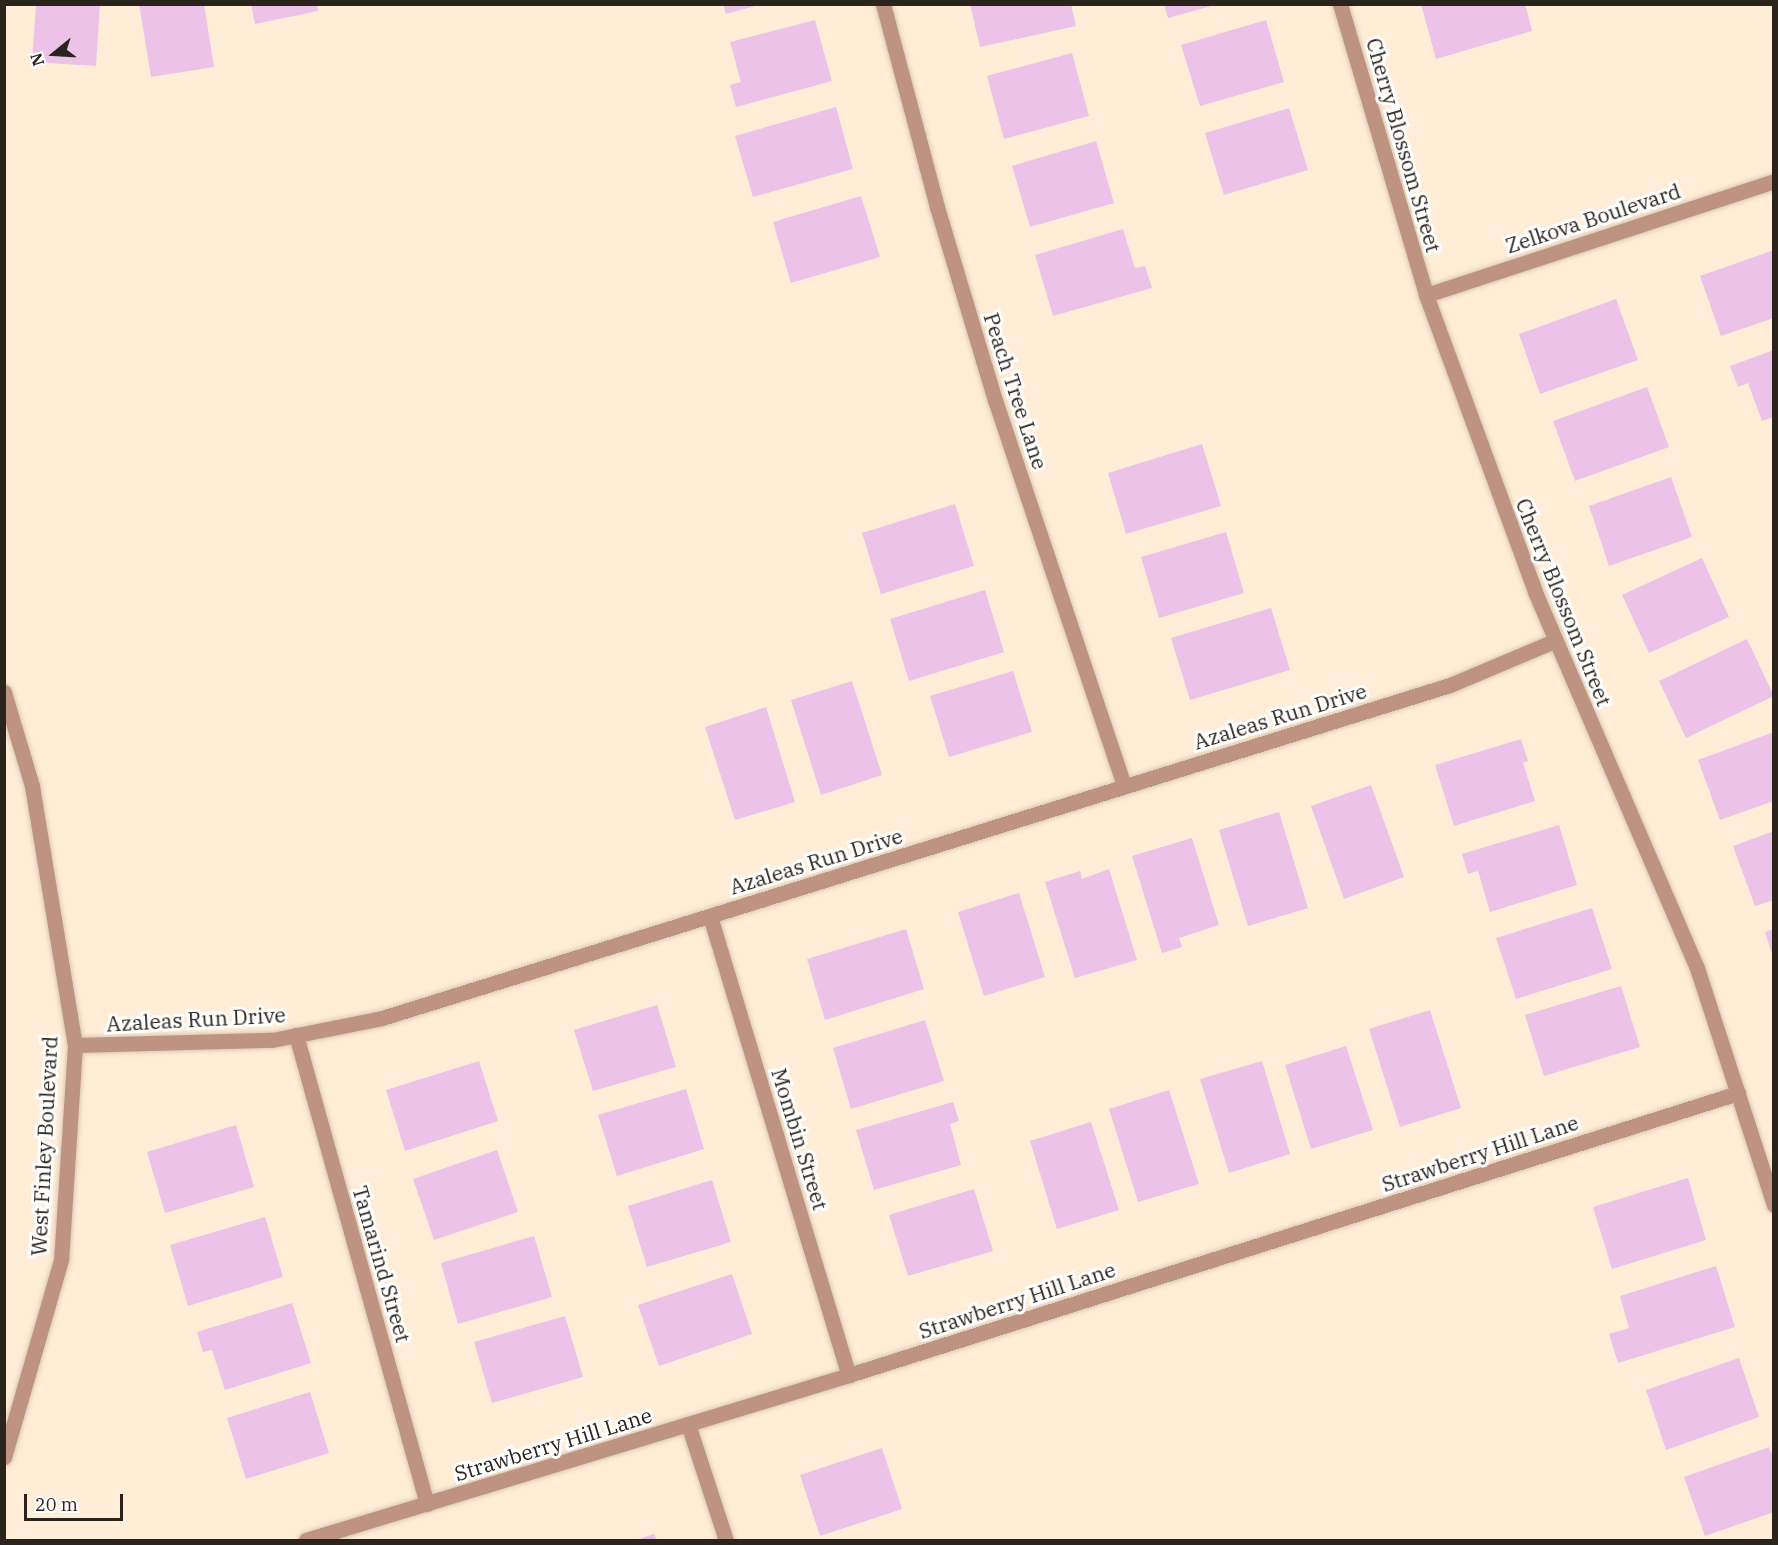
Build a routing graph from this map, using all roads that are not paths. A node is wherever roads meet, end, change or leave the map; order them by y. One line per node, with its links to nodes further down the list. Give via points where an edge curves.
1 (883, 4): 7 (street, Peach Tree Lane, via 937,207 995,400)
2 (1340, 4): 4 (street, Cherry Blossom Street)
3 (1773, 181): 4 (street, Zelkova Boulevard)
4 (1426, 295): 5 (street, Cherry Blossom Street)
5 (1554, 641): 7 (street, Azaleas Run Drive, via 1450,685); 11 (street, Cherry Blossom Street, via 1697,968)
6 (4, 692): 10 (street, West Finley Boulevard, via 32,786)
7 (1124, 786): 8 (street, Azaleas Run Drive)
8 (710, 916): 9 (street, Azaleas Run Drive, via 382,1018); 13 (street, Mombin Street)
9 (296, 1035): 10 (street, Azaleas Run Drive, via 272,1040); 16 (street, Tamarind Street)
10 (75, 1045): 15 (street, West Finley Boulevard, via 61,1260)
11 (1738, 1093): 12 (street, Cherry Blossom Street); 13 (street, Strawberry Hill Lane)
12 (1773, 1205)
13 (849, 1375): 14 (street, Strawberry Hill Lane)
14 (688, 1424): 16 (street, Strawberry Hill Lane); 18 (street)
15 (4, 1457)
16 (427, 1504): 17 (street, Strawberry Hill Lane)
17 (306, 1540)
18 (726, 1540)

